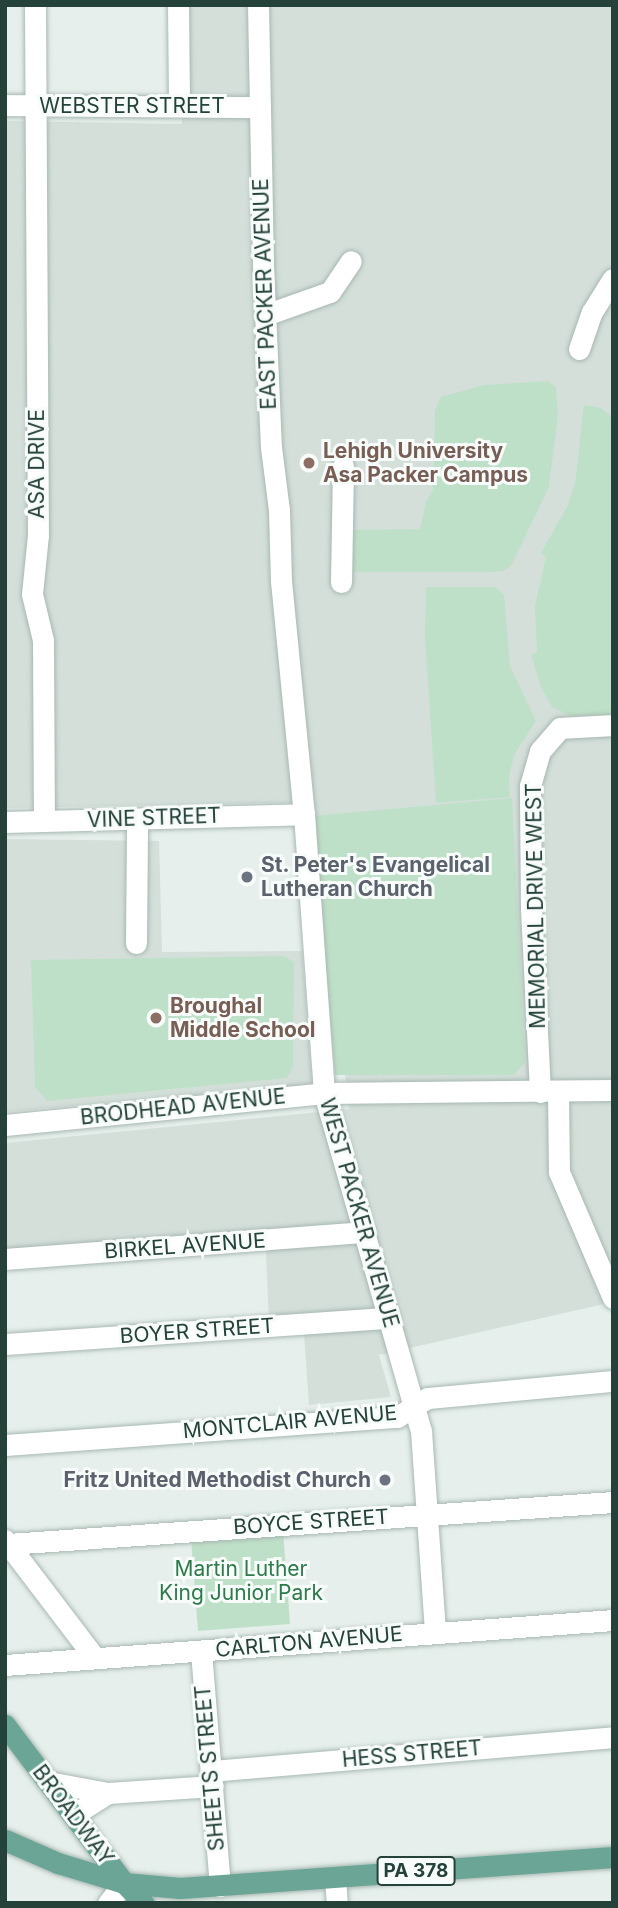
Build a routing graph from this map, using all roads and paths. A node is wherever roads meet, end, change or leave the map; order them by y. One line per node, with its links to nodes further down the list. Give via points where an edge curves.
1 (35, 5): 5 (street, ASA DRIVE)
2 (178, 5): 6 (street)
3 (258, 5): 7 (street, EAST PACKER AVENUE)
4 (5, 105): 5 (street, WEBSTER STREET)
5 (35, 105): 6 (street, WEBSTER STREET); 18 (street, ASA DRIVE, via 38,535 32,594 43,639 36,664)
6 (178, 106): 7 (street, WEBSTER STREET)
7 (259, 107): 10 (street, EAST PACKER AVENUE)
8 (351, 261): 10 (street, via 330,292)
9 (613, 279): 11 (street, via 592,312)
10 (265, 315): 13 (street, EAST PACKER AVENUE)
11 (579, 349)
12 (343, 466): 14 (street)
13 (281, 581): 16 (street, WEST PACKER AVENUE)
14 (341, 582)
15 (613, 725): 22 (street, MEMORIAL DRIVE WEST, via 560,728 540,751 530,786 531,906)
16 (304, 814): 17 (street, VINE STREET); 23 (street, WEST PACKER AVENUE)
17 (137, 819): 18 (street, VINE STREET); 20 (street)
18 (44, 821): 19 (street, VINE STREET)
19 (5, 822)
20 (136, 943)
21 (613, 1090): 22 (street, BRODHEAD AVENUE)
22 (549, 1092): 23 (street, BRODHEAD AVENUE); 27 (street, MEMORIAL DRIVE WEST, via 559,1172)
23 (324, 1093): 24 (street, BRODHEAD AVENUE); 25 (street, WEST PACKER AVENUE)
24 (5, 1125)
25 (365, 1232): 26 (street, BIRKEL AVENUE); 28 (street, WEST PACKER AVENUE)
26 (5, 1259)
27 (613, 1298)
28 (389, 1318): 29 (street, BOYER STREET); 31 (street, WEST PACKER AVENUE)
29 (5, 1344)
30 (613, 1381): 31 (street, MONTCLAIR AVENUE, via 428,1398)
31 (415, 1408): 32 (street, MONTCLAIR AVENUE, via 397,1417); 34 (street, WEST PACKER AVENUE, via 421,1431)
32 (5, 1445)
33 (613, 1502): 34 (street, BOYCE STREET)
34 (426, 1515): 35 (street, BOYCE STREET); 37 (street, WEST PACKER AVENUE)
35 (7, 1542): 39 (street)
36 (613, 1620): 37 (street, CARLTON AVENUE)
37 (435, 1632): 38 (street, CARLTON AVENUE)
38 (201, 1651): 39 (street, CARLTON AVENUE); 43 (street, SHEETS STREET)
39 (94, 1657): 40 (street, CARLTON AVENUE)
40 (5, 1665)
41 (5, 1725): 44 (main road, BROADWAY)
42 (613, 1737): 43 (street, HESS STREET)
43 (212, 1779): 45 (street, HESS STREET); 51 (street, SHEETS STREET)
44 (48, 1782): 45 (street); 46 (main road, BROADWAY)
45 (108, 1793): 46 (street)
46 (73, 1815): 50 (main road, BROADWAY)
47 (5, 1840): 50 (main road, PA 378, via 58,1863)
48 (613, 1857): 49 (main road, PA 378)
49 (335, 1877): 51 (main road, PA 378); 54 (street)
50 (124, 1883): 51 (main road, PA 378, via 180,1888); 52 (street); 53 (main road, BROADWAY)
51 (220, 1885)
52 (108, 1903)
53 (143, 1903)
54 (337, 1903)

